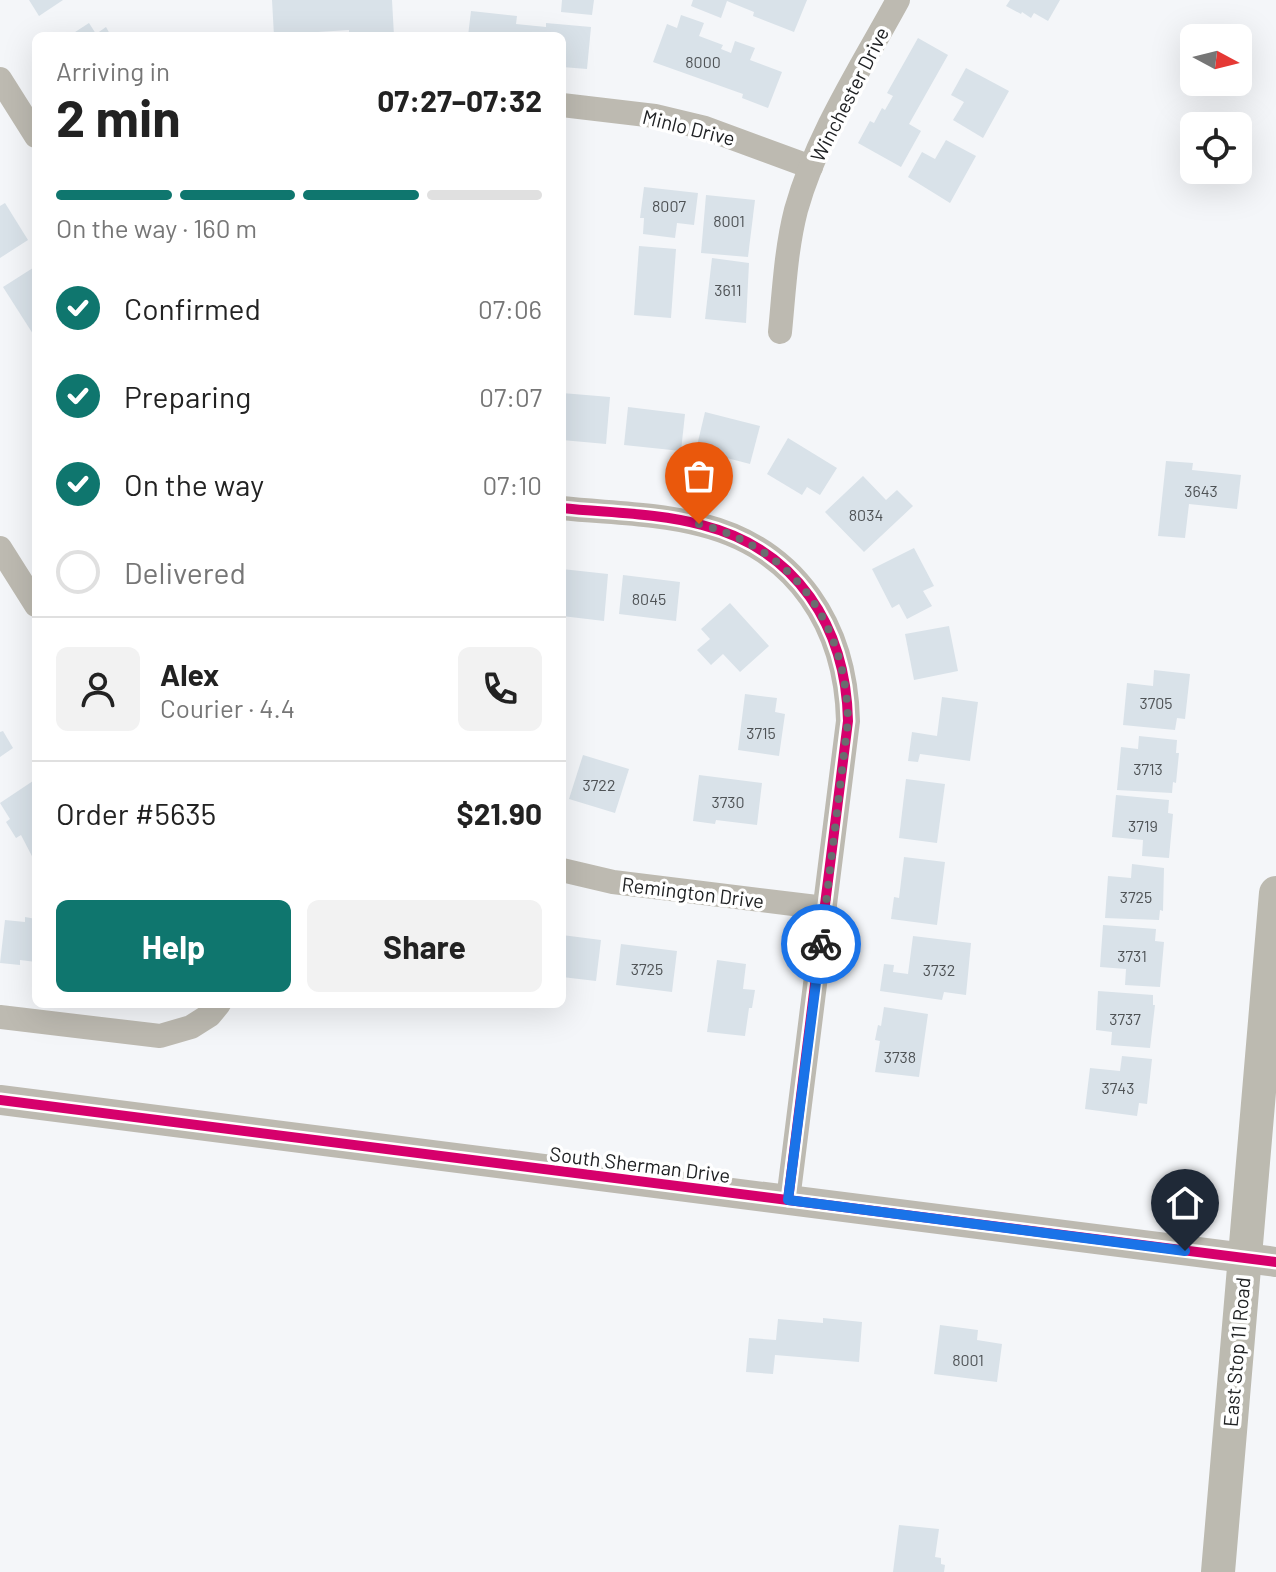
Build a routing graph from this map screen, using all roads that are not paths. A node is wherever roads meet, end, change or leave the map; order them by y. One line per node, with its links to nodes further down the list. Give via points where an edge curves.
1 (898, 0): 5 (street, Winchester Drive)
2 (0, 79): 4 (street)
3 (566, 105): 5 (street, Minlo Drive, via 705,128)
4 (32, 130)
5 (811, 167): 6 (street, Winchester Drive, via 792,230)
6 (780, 332)
7 (566, 508): 12 (street, via 687,521 724,531 781,565 809,594 838,650 847,694)
8 (0, 548): 9 (street)
9 (32, 599)
10 (566, 871): 12 (street, Remington Drive)
11 (1276, 893): 17 (main road, East Stop 11 Road)
12 (825, 908): 16 (street)
13 (216, 1008): 14 (street, via 191,1027 160,1036)
14 (0, 1017)
15 (0, 1100): 16 (street, South Sherman Drive)
16 (788, 1200): 17 (street, South Sherman Drive)
17 (1260, 1260): 18 (main road, East Stop 11 Road)
18 (1218, 1572)

